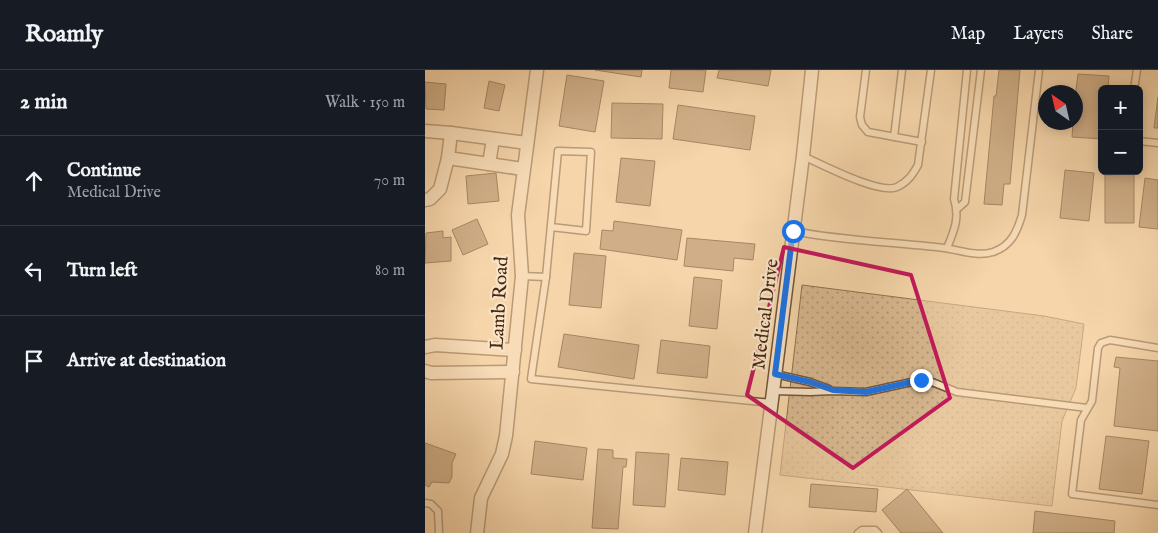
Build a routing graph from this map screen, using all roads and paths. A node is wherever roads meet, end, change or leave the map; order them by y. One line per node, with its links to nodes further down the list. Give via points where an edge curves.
1 (537, 70): 17 (street, Lamb Road)
2 (812, 70): 19 (street, Medical Drive)
3 (866, 70): 13 (lane, via 860,117 862,125 867,132)
4 (902, 70): 13 (lane)
5 (931, 70): 16 (lane)
6 (967, 70): 24 (lane, via 954,199)
7 (981, 70): 24 (lane, via 965,202)
8 (1039, 70): 27 (lane, via 1022,215 1017,232 1004,247 991,253 973,254)
9 (1137, 70): 10 (lane)
10 (1135, 85)
11 (425, 131): 12 (street)
12 (451, 133): 14 (street); 20 (street)
13 (893, 137): 16 (lane)
14 (493, 138): 17 (street); 21 (street)
15 (1143, 141): 18 (lane)
16 (922, 142): 19 (lane, via 919,165 911,178 896,188 877,187)
17 (527, 143): 22 (street, Lamb Road)
18 (1158, 143)
19 (803, 156): 26 (street, Medical Drive)
20 (448, 158): 21 (street); 23 (street, via 440,189)
21 (489, 164): 22 (street)
22 (523, 169): 28 (street, Lamb Road, via 518,215)
23 (425, 200)
24 (957, 209): 27 (lane, via 955,228)
25 (551, 227): 25 (lane, via 558,151 591,152 586,231); 29 (lane)
26 (793, 231): 27 (lane); 35 (street, Medical Drive)
27 (947, 248)
28 (523, 276): 29 (lane); 32 (street, Lamb Road)
29 (546, 277): 37 (lane, via 531,379)
30 (425, 347): 32 (street)
31 (1158, 348): 38 (lane, via 1110,340 1101,344 1092,401)
32 (515, 350): 34 (street, Lamb Road)
33 (425, 370): 34 (street, via 431,373)
34 (513, 372): 42 (street, Lamb Road, via 502,454 481,498)
35 (775, 374): 36 (lane); 37 (street, Medical Drive)
36 (833, 390): 37 (lane); 38 (lane, via 866,392 921,380 957,392)
37 (772, 397): 43 (street, Medical Drive)
38 (1087, 408): 40 (lane, via 1081,420 1072,494)
39 (425, 503): 41 (lane, via 438,511)
40 (1158, 506)
41 (439, 533)
42 (477, 533)
43 (755, 533)
44 (859, 533): 45 (lane, via 862,530)
45 (878, 533)

